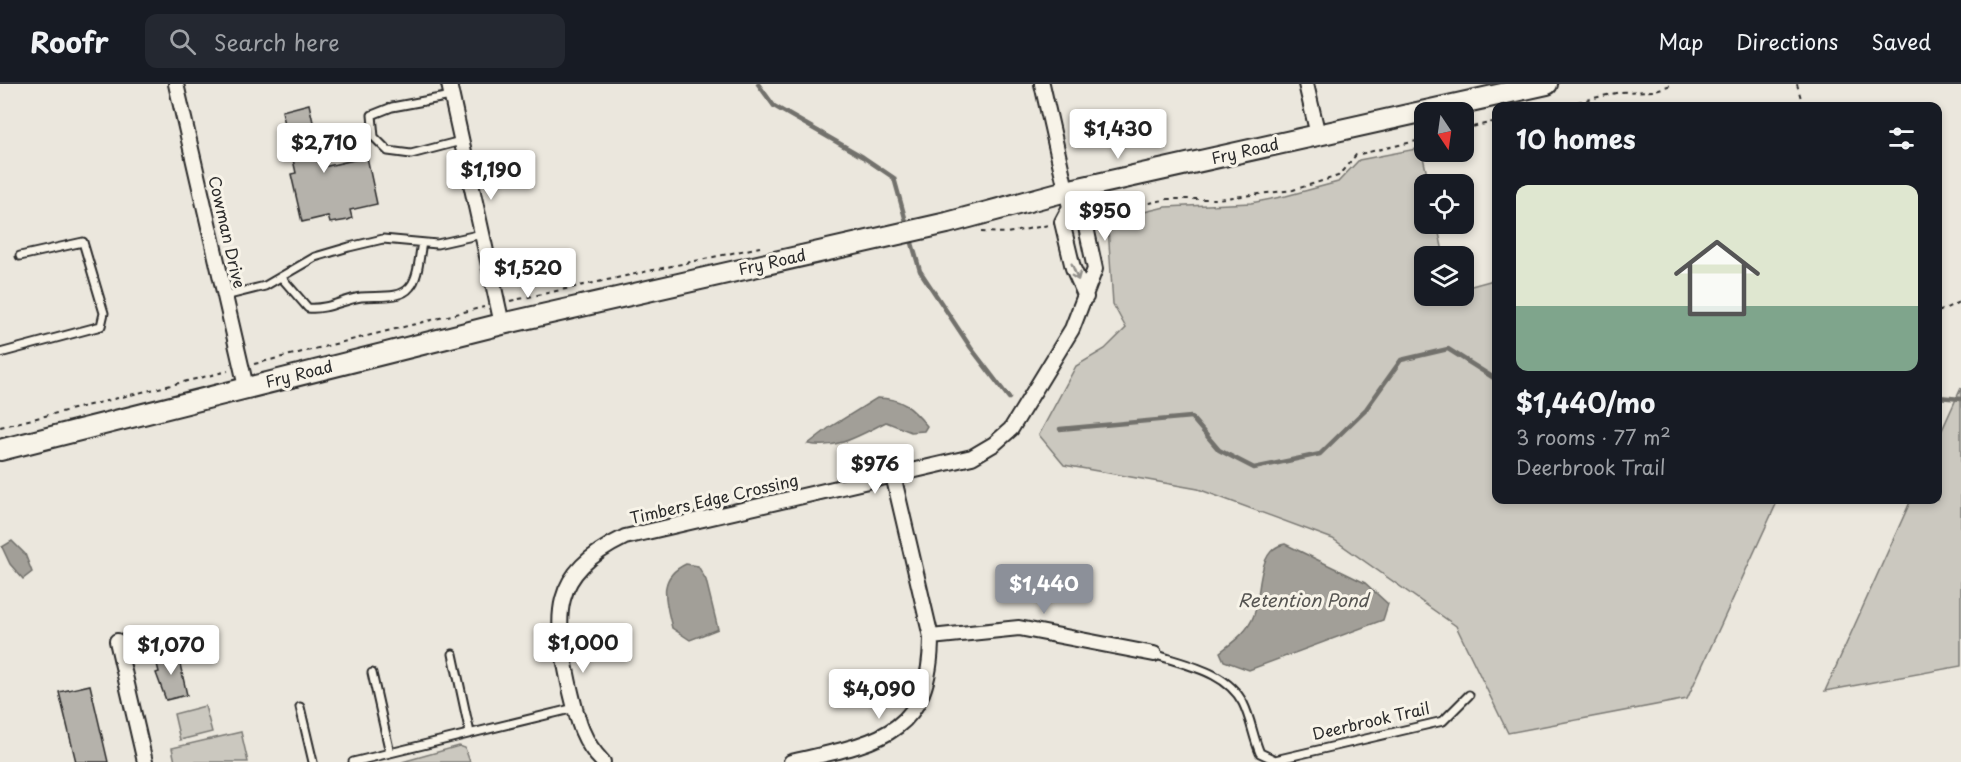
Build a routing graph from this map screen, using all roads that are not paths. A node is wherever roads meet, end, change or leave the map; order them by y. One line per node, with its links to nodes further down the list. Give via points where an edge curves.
1 (176, 84): 13 (street, Cowman Drive)
2 (1042, 84): 8 (street)
3 (1305, 84): 6 (street)
4 (1537, 85): 6 (street, Fry Road)
5 (450, 90): 7 (street); 7 (lane, via 372,114 374,137 388,151 411,154)
6 (1318, 135): 8 (street, Fry Road)
7 (461, 141): 9 (street)
8 (1068, 199): 14 (street, one-way to 14, via 1062,222 1072,268); 14 (street, Timbers Edge Crossing, via 1083,213 1095,268); 15 (street, Fry Road)
9 (482, 234): 10 (lane, via 437,244); 15 (street)
10 (422, 243): 12 (lane, via 383,239 349,247 315,257); 12 (lane, via 415,279 400,294 360,297 321,310 308,308)
11 (20, 256): 16 (lane, via 83,242 104,313 101,326)
12 (281, 277): 13 (lane, via 265,286)
13 (225, 296): 17 (street, Cowman Drive)
14 (1086, 297): 19 (street, Timbers Edge Crossing, via 1072,329 1011,429 972,456)
15 (502, 324): 17 (street, Fry Road)
16 (0, 352)
17 (243, 377): 18 (street, Fry Road)
18 (0, 450)
19 (892, 475): 20 (street); 27 (street, Timbers Edge Crossing, via 625,537 602,549 583,564 568,586 559,612 559,637)
20 (931, 638): 23 (street, Deerbrook Trail, via 1035,629); 34 (street, via 925,691 911,714 891,732 869,744)
21 (117, 642): 30 (street)
22 (453, 654): 28 (lane)
23 (1154, 654): 25 (lane, Deerbrook Trail, via 1219,677 1233,688 1243,703 1260,753 1275,760 1443,721)
24 (372, 672): 29 (lane)
25 (1469, 695)
26 (300, 707): 31 (lane)
27 (575, 708): 28 (lane); 33 (street, Timbers Edge Crossing, via 580,731)
28 (470, 733): 29 (lane)
29 (390, 753): 32 (lane)
30 (145, 762)
31 (313, 762)
32 (353, 762)
33 (603, 762)
34 (791, 762)

